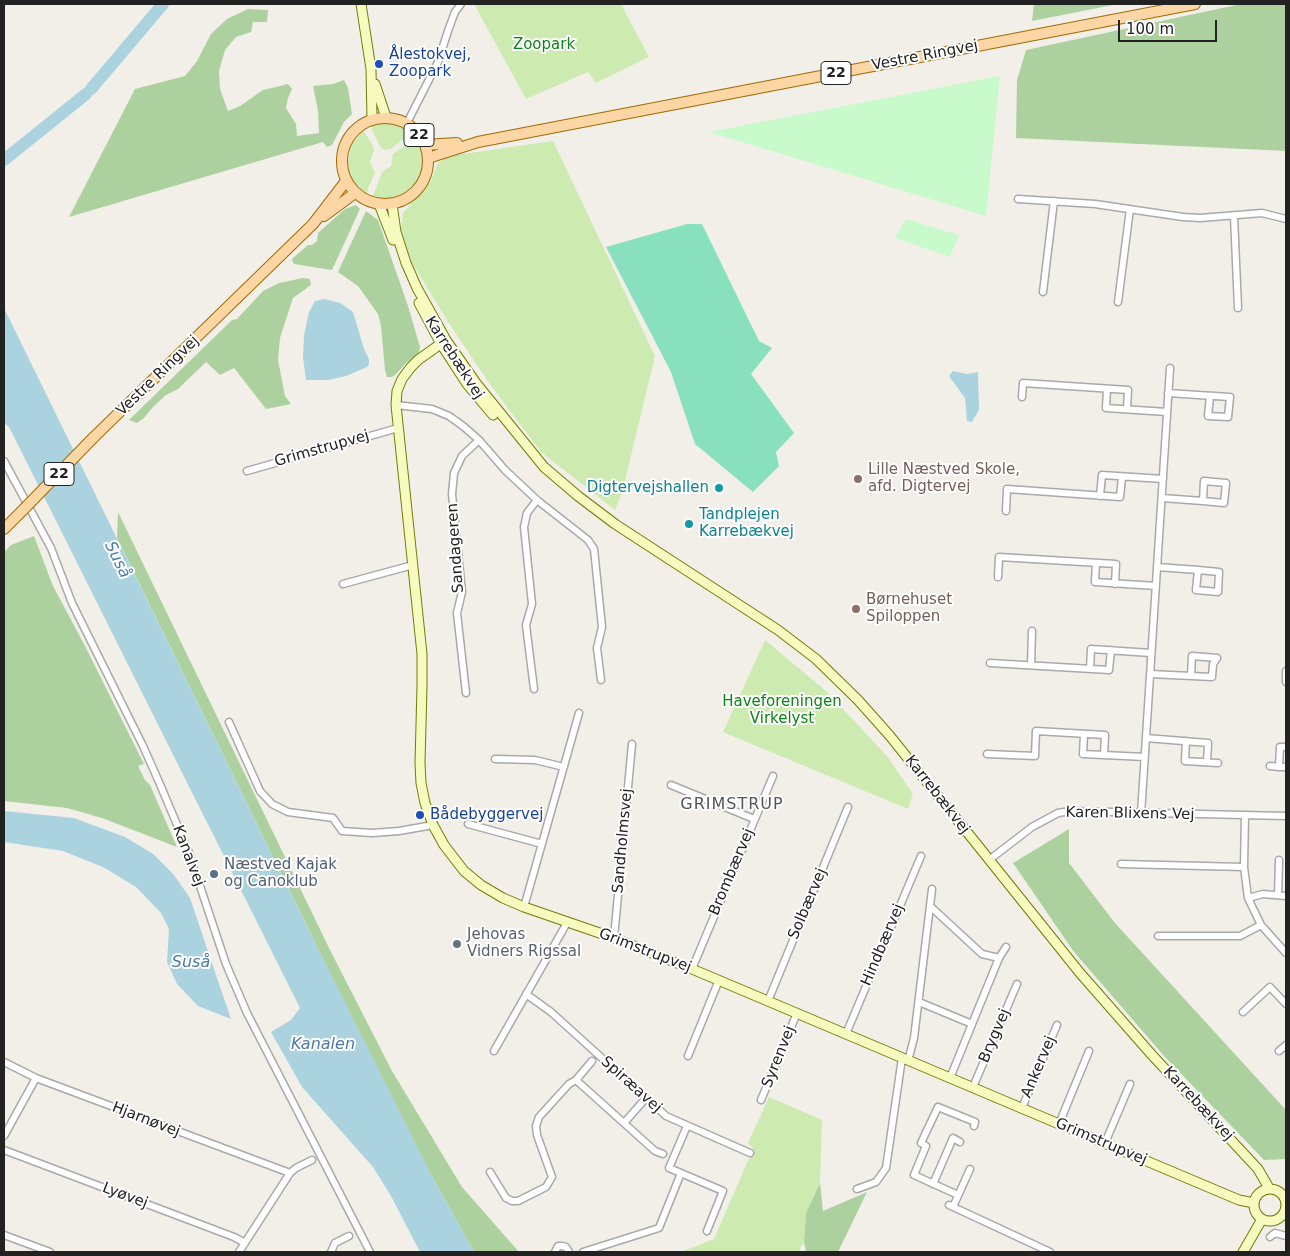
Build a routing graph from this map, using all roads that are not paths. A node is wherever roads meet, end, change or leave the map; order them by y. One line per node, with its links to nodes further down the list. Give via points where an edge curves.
1 (361, 4): 4 (street)
2 (461, 4): 7 (street, via 455,12 438,62)
3 (1195, 4): 8 (main road, Vestre Ringvej / 22)
4 (371, 70): 5 (street); 6 (street)
5 (386, 117): 6 (main road, 22); 7 (main road, 22)
6 (372, 119): 11 (main road, 22, via 356,128 345,144 342,163)
7 (407, 123): 9 (main road, 22, via 418,132)
8 (478, 142): 9 (main road, Vestre Ringvej / 22); 10 (main road, Vestre Ringvej / 22)
9 (425, 145): 10 (main road, 22)
10 (428, 158): 16 (main road, 22, via 426,176 416,192)
11 (346, 181): 12 (main road, 22); 20 (main road, Vestre Ringvej / 22)
12 (355, 193): 15 (main road, 22); 20 (main road, Vestre Ringvej / 22)
13 (1018, 199): 14 (street)
14 (1054, 201): 17 (street); 21 (street)
15 (379, 204): 16 (main road, 22); 24 (street, Karrebækvej, via 413,291)
16 (392, 204): 24 (street, Karrebækvej, via 396,232 406,263)
17 (1130, 209): 18 (street, via 1182,217); 22 (street)
18 (1234, 216): 19 (street, via 1262,213); 23 (street)
19 (1286, 219)
20 (313, 224): 45 (main road, Vestre Ringvej / 22, bridge)
21 (1043, 292)
22 (1118, 302)
23 (1238, 308)
24 (443, 342): 30 (street, Grimstrupvej, via 418,360 402,379); 36 (street, Karrebækvej); 36 (street, Karrebækvej, via 467,384 504,429)
25 (1170, 368): 27 (street)
26 (1107, 389): 29 (street, via 1023,383); 31 (street, via 1106,408); 31 (street, via 1128,390)
27 (1168, 393): 28 (street); 32 (street)
28 (1210, 396): 28 (street, via 1230,397 1228,417 1208,416)
29 (1022, 397)
30 (396, 405): 33 (street, Grimstrupvej); 34 (street, via 432,409 448,416)
31 (1127, 409): 32 (street)
32 (1167, 412): 39 (street)
33 (398, 428): 37 (street, Grimstrupvej); 47 (street, Grimstrupvej)
34 (479, 440): 42 (street); 66 (street, Sandageren, via 462,456 454,473 452,494 462,592 457,613)
35 (4, 460): 170 (street, Kanalvej, via 51,548 72,603 159,782 189,853 226,964 247,1013)
36 (544, 467): 94 (street, Karrebækvej, via 615,524 778,630 816,659 890,736)
37 (247, 471)
38 (1122, 476): 39 (street); 40 (street, via 1102,475); 40 (street, via 1120,497)
39 (1163, 480): 41 (street)
40 (1100, 496): 44 (street, via 1007,489)
41 (1162, 498): 43 (street); 48 (street)
42 (537, 500): 63 (street, via 588,540 594,550 602,627 597,648); 65 (street, via 527,513 524,528 532,604 526,625)
43 (1203, 501): 43 (street, via 1224,503 1226,483 1204,481)
44 (1006, 511)
45 (4, 528)
46 (1096, 563): 50 (street, via 999,557); 52 (street, via 1095,582); 52 (street, via 1116,564)
47 (413, 565): 51 (street); 91 (street, Grimstrupvej, via 422,654 421,782)
48 (1157, 567): 49 (street); 53 (street)
49 (1198, 570): 49 (street, via 1196,590 1218,592 1219,572)
50 (998, 577)
51 (343, 584)
52 (1115, 584): 53 (street)
53 (1156, 586): 56 (street)
54 (1032, 631): 58 (street)
55 (1110, 650): 56 (street); 59 (street, via 1091,649); 59 (street, via 1109,670)
56 (1152, 653): 61 (street)
57 (990, 663): 58 (street)
58 (1031, 665): 59 (street)
59 (1090, 669)
60 (1286, 671): 64 (street)
61 (1150, 674): 62 (street); 70 (street)
62 (1191, 676): 62 (street, via 1212,677 1217,658 1192,656)
63 (601, 680)
64 (1286, 682)
65 (534, 689)
66 (466, 693)
67 (579, 713): 80 (street)
68 (229, 722): 91 (street, via 260,791 272,804 288,812 333,818 342,831 372,833)
69 (1084, 734): 74 (street, via 1036,731 1035,756); 75 (street, via 1083,754); 75 (street, via 1105,735)
70 (1146, 738): 71 (street); 76 (street)
71 (1186, 741): 78 (street, via 1208,743); 78 (street, via 1185,761)
72 (632, 744): 107 (street, Sandholmsvej)
73 (1286, 747): 82 (street, via 1280,747)
74 (987, 754)
75 (1104, 756): 76 (street)
76 (1145, 758): 86 (street)
77 (494, 759): 80 (street, via 535,760)
78 (1207, 762): 79 (street)
79 (1218, 763)
80 (564, 766): 92 (street)
81 (1270, 766): 82 (street)
82 (1283, 767)
83 (772, 776): 89 (street, Brombærvej)
84 (671, 785): 89 (street)
85 (848, 807): 115 (street, Solbærvej)
86 (1141, 814): 87 (street, Karen Blixens Vej); 94 (street, Karen Blixens Vej, via 1058,813 1032,827)
87 (1245, 815): 88 (street, Karen Blixens Vej); 97 (street)
88 (1286, 816)
89 (754, 819): 111 (street, Brombærvej)
90 (468, 824): 92 (street)
91 (433, 825): 103 (street, Grimstrupvej, via 464,871 481,885)
92 (542, 844): 103 (street)
93 (921, 856): 122 (street, Hindbærvej)
94 (989, 860): 155 (street, Karrebækvej, via 1080,973 1258,1169)
95 (1278, 860): 99 (street)
96 (1121, 864): 97 (street)
97 (1244, 867): 101 (street)
98 (932, 889): 102 (street)
99 (1278, 895): 100 (street); 101 (street)
100 (1286, 896)
101 (1248, 898): 105 (street)
102 (930, 906): 110 (street, via 982,954); 116 (street)
103 (524, 907): 104 (street, Grimstrupvej)
104 (568, 922): 107 (street, Grimstrupvej); 114 (street)
105 (1261, 925): 106 (street, via 1240,936); 109 (street)
106 (1158, 936)
107 (614, 938): 111 (street, Grimstrupvej)
108 (1006, 947): 110 (street)
109 (1286, 953)
110 (999, 958): 120 (street)
111 (692, 968): 112 (street, Grimstrupvej)
112 (719, 980): 115 (street, Grimstrupvej); 127 (street)
113 (1017, 984): 135 (street, Brygvej)
114 (526, 994): 124 (street); 136 (street, Spiræavej, via 552,1012)
115 (768, 1001): 119 (street, Grimstrupvej)
116 (918, 1002): 120 (street); 128 (street, via 914,1038)
117 (1286, 1004): 118 (street, via 1270,987)
118 (1243, 1012)
119 (798, 1013): 122 (street, Grimstrupvej); 137 (street, Syrenvej)
120 (972, 1024): 132 (street)
121 (1057, 1025): 138 (street, Ankervej)
122 (846, 1034): 128 (street, Grimstrupvej)
123 (1286, 1045): 126 (street)
124 (494, 1051)
125 (1089, 1051): 140 (street)
126 (1279, 1051)
127 (688, 1056)
128 (905, 1059): 132 (street, Grimstrupvej); 156 (street, via 886,1168 876,1182)
129 (592, 1061): 133 (street)
130 (4, 1062): 131 (street, Hjarnøvej)
131 (36, 1078): 143 (street); 152 (street, Hjarnøvej)
132 (950, 1078): 135 (street, Grimstrupvej)
133 (576, 1080): 139 (street); 151 (street, via 539,1117 536,1126 552,1177 546,1187 512,1201 506,1198)
134 (1130, 1084): 145 (street)
135 (973, 1087): 138 (street, Grimstrupvej)
136 (646, 1098): 139 (street); 141 (street, Spiræavej, via 666,1116)
137 (761, 1100)
138 (1022, 1108): 140 (street, Grimstrupvej)
139 (624, 1123): 148 (street, via 655,1151)
140 (1058, 1124): 145 (street, Grimstrupvej)
141 (687, 1126): 147 (street, Spiræavej); 153 (street, via 669,1168)
142 (974, 1126): 154 (street, via 975,1122 938,1107 921,1143 926,1146 914,1175)
143 (4, 1136)
144 (960, 1142): 154 (street, via 953,1138)
145 (1105, 1143): 158 (street, Grimstrupvej)
146 (4, 1150): 166 (street, Lyøvej)
147 (750, 1153)
148 (663, 1154)
149 (312, 1160): 152 (street)
150 (970, 1169): 157 (street)
151 (490, 1172)
152 (290, 1173): 166 (street)
153 (681, 1173): 161 (street, via 724,1191); 173 (street, via 659,1228)
154 (933, 1184): 157 (street)
155 (1268, 1188): 158 (street, via 1257,1195); 159 (street, via 1283,1195)
156 (857, 1189)
157 (958, 1195): 174 (street, via 951,1206)
158 (1254, 1204): 160 (street, via 1255,1213)
159 (1285, 1216): 160 (street, via 1271,1221)
160 (1262, 1219): 175 (street)
161 (706, 1231)
162 (4, 1235): 167 (street)
163 (349, 1236): 169 (street, via 335,1243)
164 (1286, 1236): 165 (street, via 1275,1234)
165 (1270, 1237)
166 (245, 1243): 168 (street)
167 (50, 1252)
168 (239, 1252)
169 (331, 1252)
170 (370, 1252)
171 (555, 1252): 172 (street, via 558,1246 566,1247)
172 (569, 1252)
173 (583, 1252)
174 (1050, 1252)
175 (1243, 1252)

